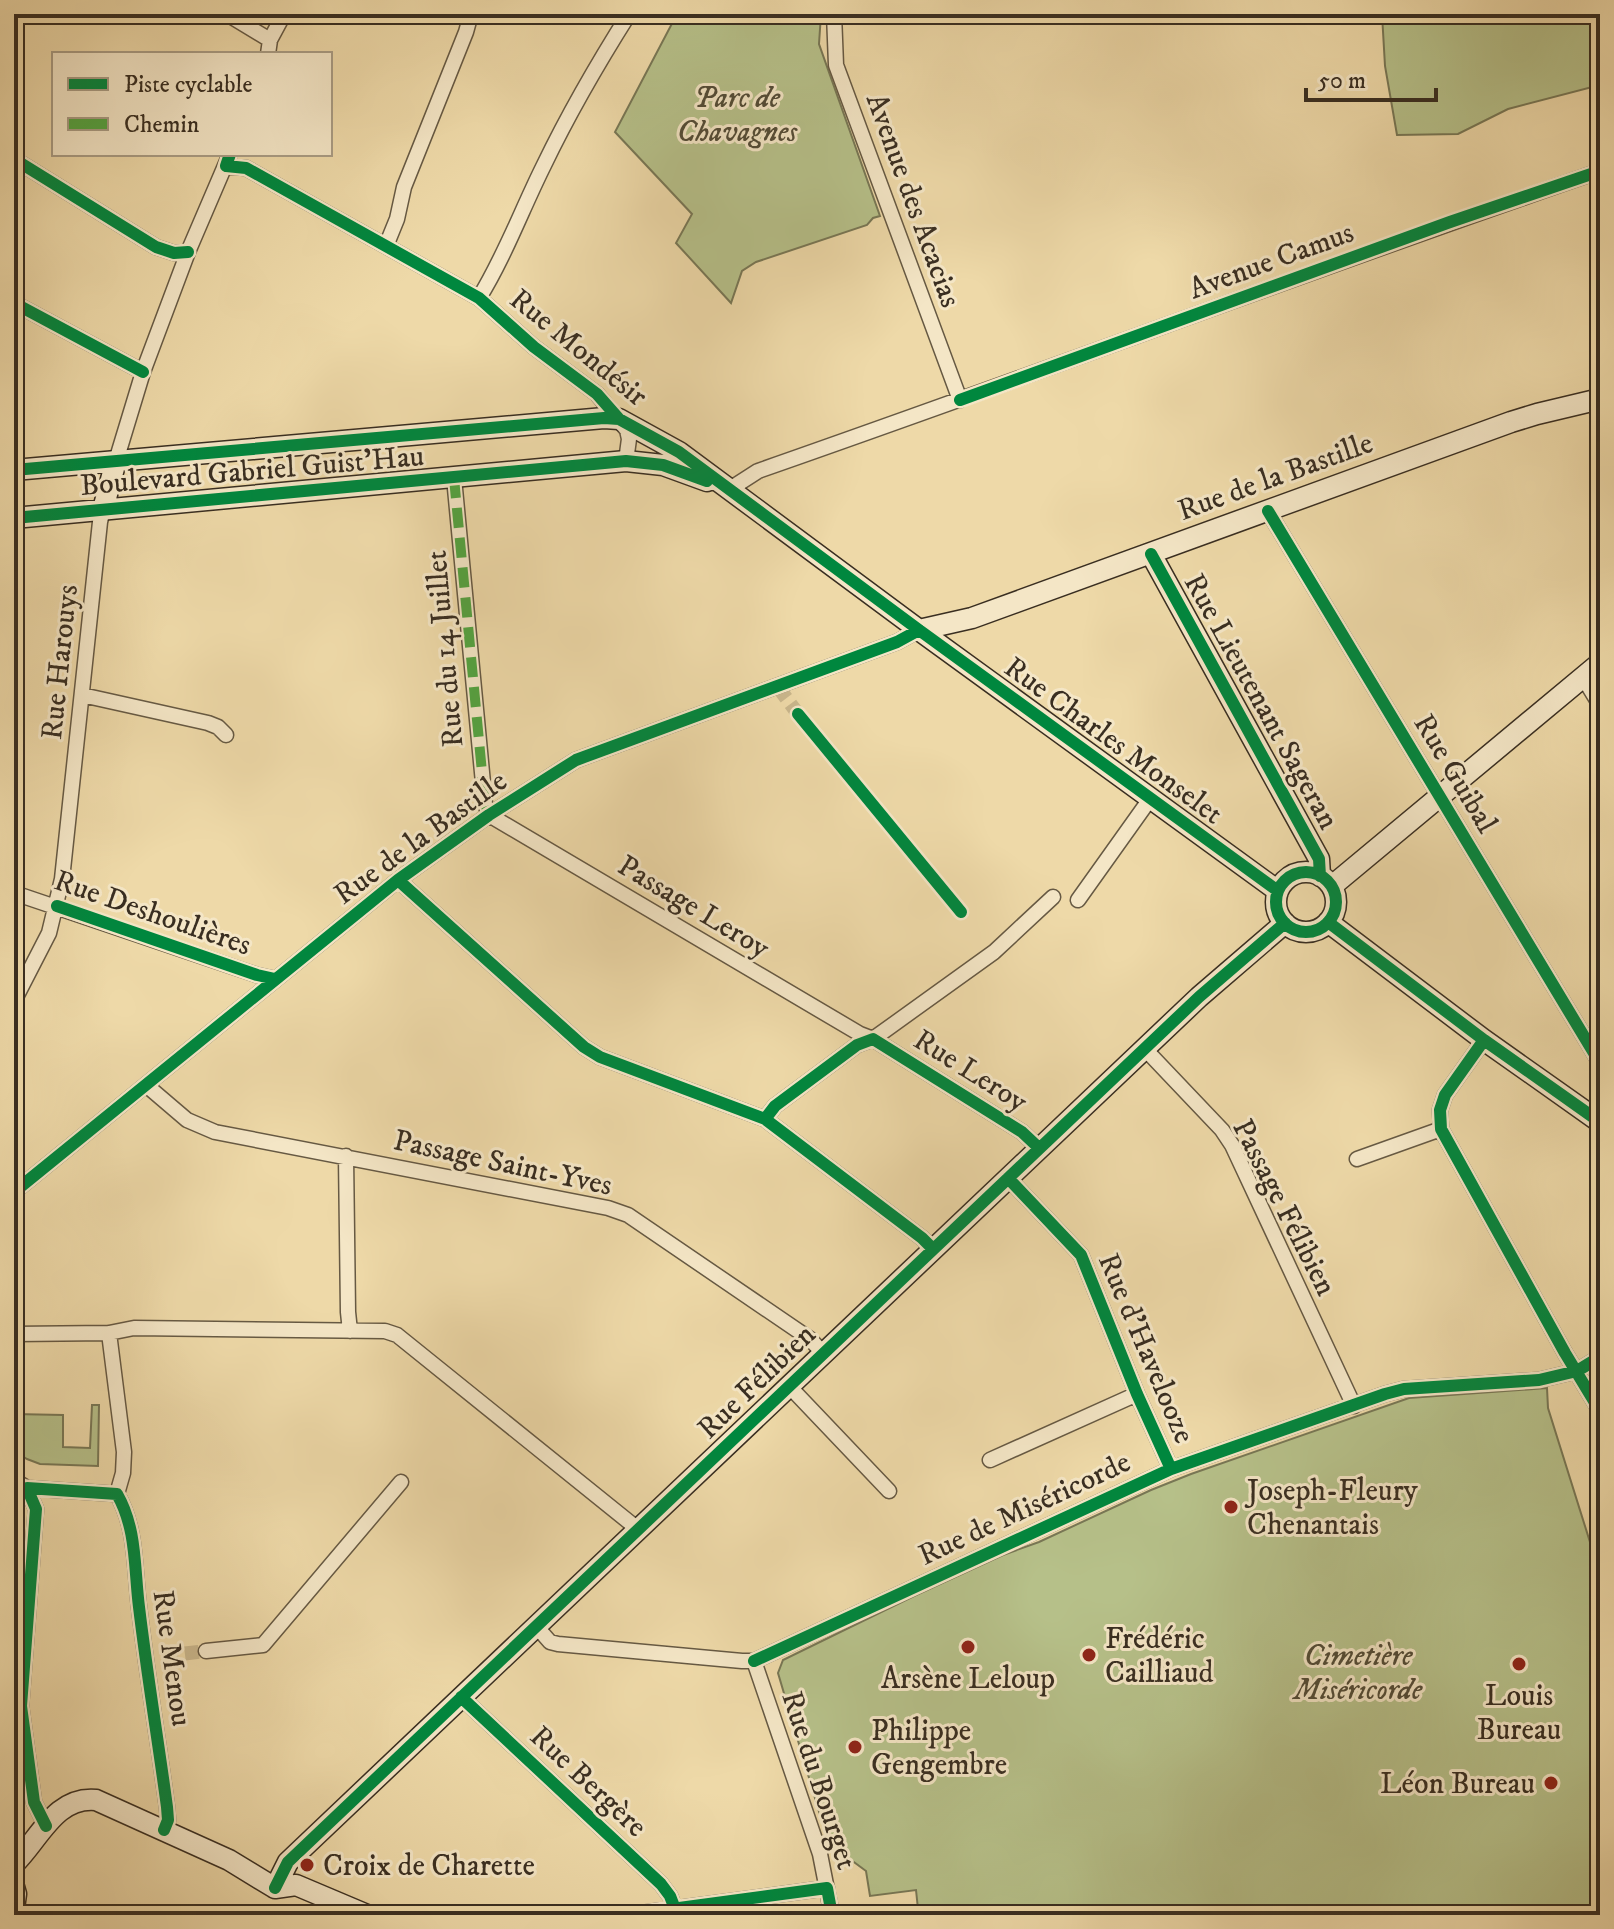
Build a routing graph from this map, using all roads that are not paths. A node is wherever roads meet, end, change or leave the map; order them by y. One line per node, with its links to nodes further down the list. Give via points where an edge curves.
1 (227, 14): 6 (street)
2 (284, 14): 6 (street)
3 (471, 14): 10 (street)
4 (629, 14): 12 (street, via 591,74)
5 (834, 14): 16 (street, Avenue des Acacias, via 836,65)
6 (269, 47)
7 (14, 159): 11 (street, via 156,247)
8 (228, 160): 10 (street, Rue Mondésir); 11 (street)
9 (1600, 171): 16 (street, Avenue Camus)
10 (386, 246): 12 (street, Rue Mondésir)
11 (188, 252): 14 (street)
12 (479, 298): 17 (street, Rue Mondésir, via 597,394)
13 (14, 303): 14 (street)
14 (143, 372): 18 (street)
15 (1600, 399): 24 (main road, Rue de la Bastille, via 1511,422)
16 (960, 400): 22 (street, Avenue Camus, via 752,474)
17 (619, 419): 18 (main road, Boulevard Gabriel Guist'Hau); 19 (street, via 629,439); 22 (main road, Rue Mondésir, via 679,452)
18 (116, 461): 20 (main road, Boulevard Gabriel Guist'Hau); 23 (main road, Boulevard Gabriel Guist'Hau)
19 (626, 461): 21 (main road, Boulevard Gabriel Guist'Hau); 22 (main road, Boulevard Gabriel Guist'Hau, via 663,465)
20 (14, 470)
21 (454, 478): 23 (main road, Boulevard Gabriel Guist'Hau); 37 (street, Rue du 14 Juillet)
22 (730, 489): 28 (main road, Rue Mondésir)
23 (103, 509): 25 (main road, Boulevard Gabriel Guist'Hau); 32 (street, Rue Harouys)
24 (1268, 511): 26 (main road, Rue de la Bastille); 35 (street, Rue Guibal)
25 (14, 518)
26 (1151, 554): 27 (main road, Rue de la Bastille); 39 (main road, Rue Lieutenant Sageran, via 1319,859)
27 (972, 618): 28 (main road, Rue de la Bastille); 29 (main road, via 954,636)
28 (919, 630): 29 (main road, Rue Charles Monselet); 37 (street, Rue de la Bastille, via 576,760)
29 (960, 659): 36 (main road, Rue Charles Monselet)
30 (1600, 663): 31 (main road)
31 (1583, 677): 33 (street); 35 (main road)
32 (82, 695): 34 (street, via 208,723); 44 (street, Rue Harouys)
33 (1600, 705)
34 (226, 735)
35 (1440, 797): 39 (main road); 52 (street, Rue Guibal)
36 (1150, 799): 40 (main road, Rue Charles Monselet); 43 (street)
37 (489, 815): 38 (street, Rue de la Bastille); 49 (street, Passage Leroy)
38 (398, 880): 47 (street, Rue de la Bastille); 54 (street, via 584,1047)
39 (1326, 881): 40 (main road, via 1307,872 1296,874); 45 (main road, via 1336,905)
40 (1278, 891): 46 (main road, via 1277,906)
41 (14, 893): 44 (street, Rue Deshoulières)
42 (1053, 897): 49 (street, via 994,952)
43 (1078, 900)
44 (57, 906): 47 (street, Rue Deshoulières); 48 (street, Rue Harouys)
45 (1328, 922): 46 (main road, via 1306,932); 50 (main road)
46 (1285, 923): 51 (main road, Rue Félibien)
47 (275, 979): 53 (street, Rue de la Bastille)
48 (14, 1001)
49 (873, 1039): 54 (street, via 857,1045); 57 (street, Rue Leroy, via 1022,1132)
50 (1484, 1040): 55 (main road); 56 (street, via 1445,1095)
51 (1145, 1049): 57 (main road, Rue Félibien); 71 (street, Passage Félibien, via 1232,1145)
52 (1600, 1063)
53 (146, 1085): 58 (street, Passage Saint-Yves, via 187,1120 215,1132); 61 (street, Rue de la Bastille)
54 (765, 1119): 62 (street)
55 (1600, 1122)
56 (1441, 1129): 59 (street); 68 (street)
57 (1039, 1148): 60 (main road, Rue Félibien)
58 (346, 1156): 63 (street); 66 (street, Passage Saint-Yves, via 628,1215)
59 (1357, 1159)
60 (1008, 1178): 62 (main road, Rue Félibien); 70 (street, Rue d'Havelooze, via 1081,1255)
61 (14, 1192)
62 (933, 1249): 66 (main road, Rue Félibien)
63 (350, 1331): 64 (street, via 134,1328); 79 (street, via 397,1335)
64 (109, 1333): 65 (street); 78 (street, via 124,1452)
65 (14, 1334)
66 (823, 1353): 69 (main road, Rue Félibien)
67 (1600, 1357): 68 (street, Rue de Miséricorde)
68 (1577, 1371): 71 (street, Rue de Miséricorde, via 1539,1380 1404,1389); 72 (street)
69 (789, 1386): 77 (street); 79 (main road, Rue Félibien)
70 (1137, 1394): 73 (street); 74 (street, Rue d'Havelooze)
71 (1354, 1406): 74 (street, Rue de Miséricorde)
72 (1600, 1411)
73 (990, 1460)
74 (1171, 1469): 84 (street, Rue de Miséricorde)
75 (401, 1482): 81 (street, via 263,1645)
76 (21, 1484): 78 (street); 86 (street, via 36,1509 21,1706 34,1802)
77 (889, 1491)
78 (117, 1494): 83 (street, Rue Menou, via 131,1528)
79 (639, 1530): 80 (main road, Rue Félibien)
80 (536, 1626): 84 (street, Rue de Miséricorde, via 558,1644); 85 (main road, Rue Félibien)
81 (206, 1651)
82 (164, 1656): 83 (street)
83 (146, 1659): 87 (street, Rue Menou, via 167,1807)
84 (754, 1661): 91 (street, Rue du Bourget)
85 (461, 1697): 90 (main road, Rue Félibien, via 288,1862); 93 (street, Rue Bergère, via 661,1884)
86 (46, 1826): 87 (main road, via 70,1803 87,1799); 88 (main road)
87 (164, 1830): 90 (main road)
88 (14, 1864)
89 (14, 1887): 92 (main road)
90 (275, 1888): 94 (main road, via 296,1885)
91 (827, 1888): 93 (street); 96 (street, Rue du Bourget)
92 (14, 1908)
93 (675, 1909): 95 (street)
94 (367, 1915)
95 (627, 1915)
96 (832, 1915)

